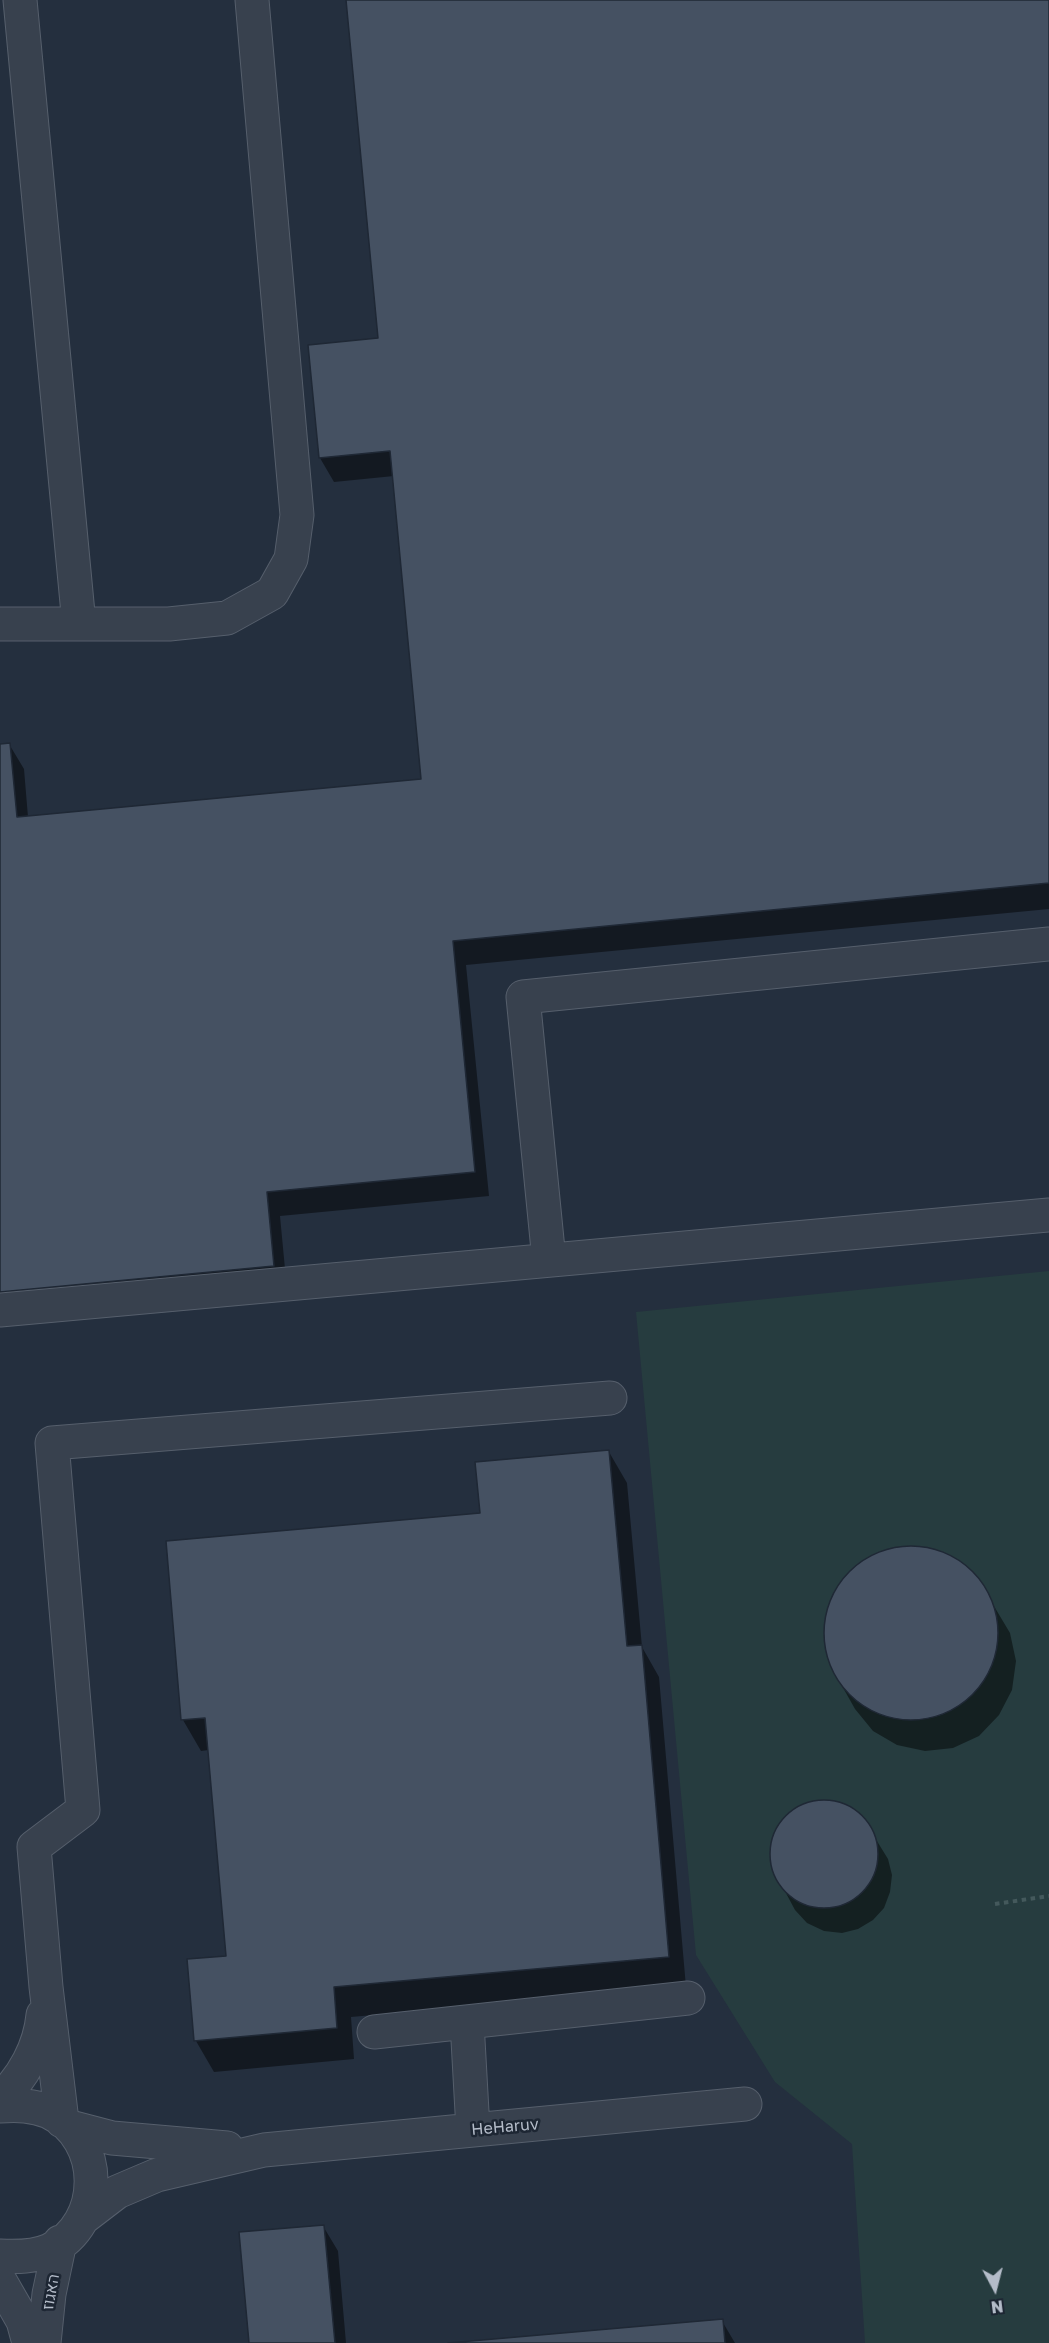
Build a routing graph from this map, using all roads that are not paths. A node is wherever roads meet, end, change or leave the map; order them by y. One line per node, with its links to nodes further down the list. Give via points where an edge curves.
1 (20, 0): 4 (street)
2 (252, 0): 4 (street, via 297,515 291,559 272,593 227,618 170,624)
3 (0, 624): 4 (street)
4 (79, 624)
5 (1049, 944): 7 (street, via 523,997)
6 (1049, 1215): 7 (street)
7 (549, 1260): 8 (street)
8 (0, 1310)
9 (610, 1398): 10 (street, via 52,1443 83,1810 34,1847)
10 (46, 1987): 14 (street, via 42,2023 31,2058); 17 (street)
11 (688, 1998): 12 (street)
12 (467, 2022): 13 (street); 18 (street)
13 (374, 2032)
14 (0, 2099)
15 (745, 2104): 18 (street, HeHaruv)
16 (0, 2106): 17 (street, HeHaruv, via 25,2105 50,2112)
17 (66, 2124): 19 (street, HeHaruv, via 112,2138); 20 (street, via 85,2148 92,2172 91,2196)
18 (473, 2130): 19 (street, HeHaruv)
19 (264, 2150): 20 (street, HeHaruv, via 156,2175 117,2192)
20 (83, 2218): 21 (street, HeHaruv)
21 (60, 2242): 22 (street, via 50,2250 27,2256); 25 (street, האגוז, via 48,2294)
22 (0, 2256)
23 (0, 2281): 24 (street, האגוז, via 23,2321)
24 (29, 2343)
25 (44, 2343)

